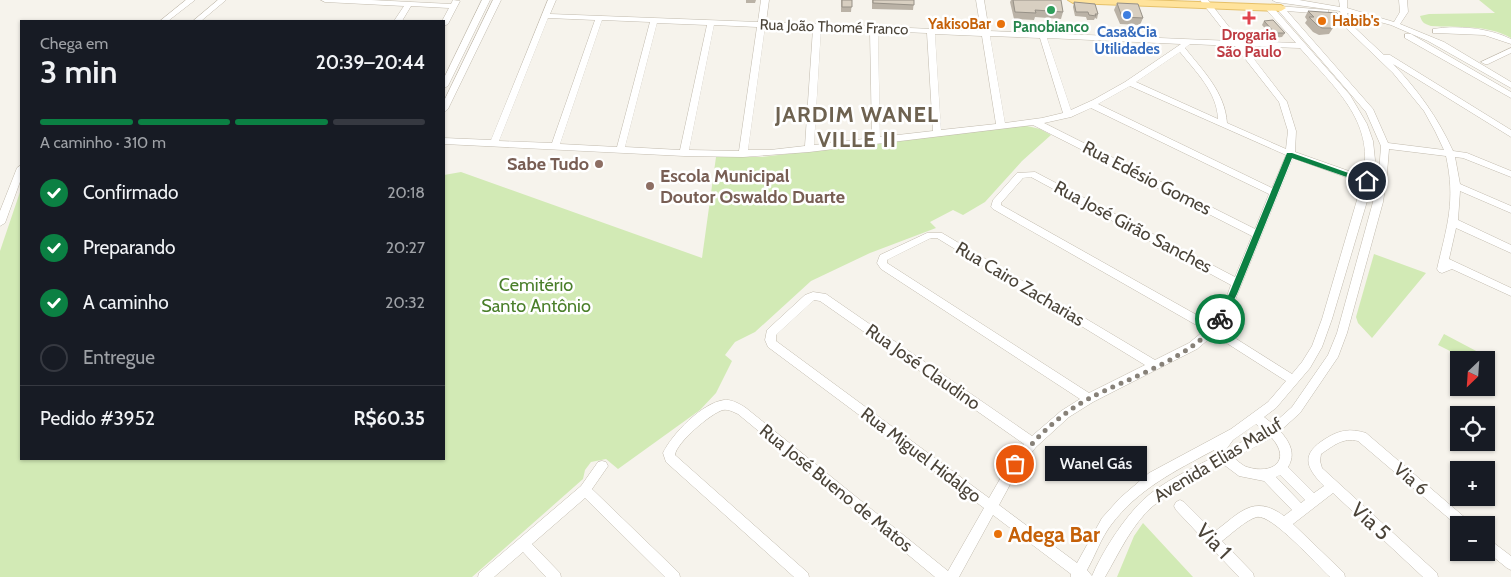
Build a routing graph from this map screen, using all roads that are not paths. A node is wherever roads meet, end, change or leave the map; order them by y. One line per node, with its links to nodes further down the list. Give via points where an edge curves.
1 (191, 0): 19 (street)
2 (222, 0): 20 (street)
3 (325, 0): 14 (street)
4 (552, 0): 17 (street)
5 (765, 0): 25 (street)
6 (980, 0): 32 (street)
7 (1073, 0): 13 (main road)
8 (1261, 0): 15 (main road, Avenida Elias Maluf)
9 (1403, 0): 26 (street, via 1404,12)
10 (455, 3): 14 (street); 23 (street)
11 (485, 3): 12 (street); 47 (street)
12 (495, 3): 54 (street)
13 (1207, 3): 15 (main road); 38 (street)
14 (409, 4): 21 (street)
15 (1275, 4): 16 (street); 39 (street, Avenida Elias Maluf); 65 (street, Avenida Elias Maluf, via 1370,111)
16 (1347, 11): 26 (street); 41 (street, via 1359,35); 45 (street, via 1413,38)
17 (545, 16): 18 (street, Rua João Thomé Franco); 63 (street)
18 (599, 18): 22 (street, Rua João Thomé Franco); 64 (street)
19 (165, 20)
20 (198, 20)
21 (399, 20)
22 (654, 20): 24 (street, Rua João Thomé Franco); 67 (street)
23 (445, 22)
24 (711, 22): 25 (street, Rua João Thomé Franco); 68 (street)
25 (761, 24): 27 (street, Rua João Thomé Franco); 70 (street)
26 (1396, 24): 29 (street)
27 (817, 26): 28 (street, Rua João Thomé Franco); 66 (street)
28 (874, 29): 30 (street, Rua João Thomé Franco); 61 (street)
29 (1408, 29): 31 (street); 35 (street)
30 (931, 31): 32 (street, Rua João Thomé Franco); 59 (street)
31 (1436, 31): 35 (street); 37 (street, via 1494,33)
32 (985, 33): 33 (street, Rua João Thomé Franco); 58 (street)
33 (1043, 36): 34 (street, Rua João Thomé Franco); 55 (street)
34 (1158, 40): 36 (street, Rua João Thomé Franco); 43 (street)
35 (1433, 40): 44 (street)
36 (1188, 42): 38 (street, Rua João Thomé Franco); 40 (street)
37 (1511, 42)
38 (1240, 44): 39 (street, Rua João Thomé Franco); 71 (street, via 1283,102 1292,131)
39 (1302, 46): 74 (street, Avenida Elias Maluf, via 1346,97 1363,124 1369,141)
40 (1180, 48): 43 (street); 57 (street, via 1216,94)
41 (1372, 48): 49 (street); 51 (street)
42 (1511, 50): 44 (street)
43 (1170, 55): 46 (street)
44 (1485, 66): 48 (street)
45 (1477, 75): 50 (street); 52 (street)
46 (1129, 82): 53 (street); 57 (street)
47 (445, 84)
48 (1511, 85)
49 (1435, 88): 51 (street, via 1420,88); 60 (street)
50 (1511, 90)
51 (1416, 94): 69 (street, via 1438,127)
52 (1511, 95)
53 (1092, 104): 55 (street); 76 (street)
54 (445, 107)
55 (1068, 114): 56 (street)
56 (1036, 123): 58 (street); 82 (street, Rua Edésio Gomes)
57 (1223, 124): 71 (street)
58 (1001, 126): 59 (street)
59 (937, 133): 61 (street)
60 (1511, 134)
61 (876, 140): 66 (street)
62 (445, 141): 63 (street)
63 (494, 143): 64 (street)
64 (555, 146): 67 (street)
65 (1385, 146): 69 (street); 79 (street, Avenida Elias Maluf, via 1383,173)
66 (809, 149): 70 (street)
67 (620, 150): 68 (street)
68 (684, 153): 70 (street)
69 (1450, 153): 73 (street, via 1471,157); 75 (street)
70 (743, 154)
71 (1290, 155): 74 (street); 76 (street)
72 (20, 171): 81 (street)
73 (1511, 174)
74 (1367, 181): 78 (street, Avenida Elias Maluf)
75 (1456, 186): 77 (street); 80 (street)
76 (1274, 193): 82 (street)
77 (1511, 210)
78 (1358, 215): 79 (street); 89 (street, Avenida Elias Maluf, via 1317,347)
79 (1372, 220): 92 (street, Avenida Elias Maluf, via 1333,357 1296,410)
80 (1453, 222): 83 (street); 85 (street, via 1444,268)
81 (0, 223)
82 (1257, 234): 84 (street)
83 (1511, 248)
84 (1237, 283): 86 (street); 86 (street, Rua José Girão Sanches, via 1037,175 1020,175 997,199 1000,209)
85 (1511, 292)
86 (1213, 329): 88 (street, via 1193,346); 89 (street)
87 (771, 333): 94 (street, Rua José Claudino, via 813,296 822,297); 104 (street, Rua Miguel Hidalgo, via 772,344)
88 (1155, 366): 90 (street); 90 (street, Rua Cairo Zacharias, via 939,235 930,235 882,260 884,266)
89 (1293, 380): 91 (street, Avenida Elias Maluf, via 1272,405)
90 (1089, 399): 94 (street, via 1065,414)
91 (1256, 417): 92 (street); 93 (street, Avenida Elias Maluf)
92 (1273, 431): 95 (street, Avenida Elias Maluf); 98 (street, via 1285,448)
93 (1235, 432): 95 (street, via 1219,449); 112 (street, Avenida Elias Maluf, via 1153,478 1124,502 1106,522)
94 (1032, 443): 104 (street, via 1015,464)
95 (1223, 458): 99 (street, via 1243,472); 119 (street, Avenida Elias Maluf, via 1148,503 1125,530)
96 (1314, 461): 100 (street, Via 5, via 1318,472); 106 (street, Via 6, via 1316,450 1346,433 1356,434)
97 (602, 466): 101 (street)
98 (1281, 468): 99 (street); 102 (street)
99 (1267, 476): 105 (street)
100 (1333, 486): 102 (street); 122 (street, Via 5)
101 (585, 490): 109 (street); 115 (street)
102 (1313, 500): 105 (street)
103 (1180, 506): 108 (street, Via 1)
104 (990, 507): 112 (street, Rua Miguel Hidalgo); 118 (street)
105 (1300, 510): 107 (street)
106 (1454, 516)
107 (1283, 524): 108 (street, via 1273,515 1257,510); 121 (street)
108 (1213, 540): 120 (street, Via 1)
109 (524, 544): 113 (street); 114 (street)
110 (1495, 551): 111 (street)
111 (1511, 564)
112 (1081, 575)
113 (484, 577)
114 (556, 577)
115 (674, 577)
116 (803, 577): 117 (street, Rua José Bueno de Matos, via 674,462 669,453 670,448 715,407 724,404 742,411)
117 (945, 577)
118 (952, 577)
119 (1098, 577)
120 (1248, 577)
121 (1339, 577)
122 (1432, 577)

